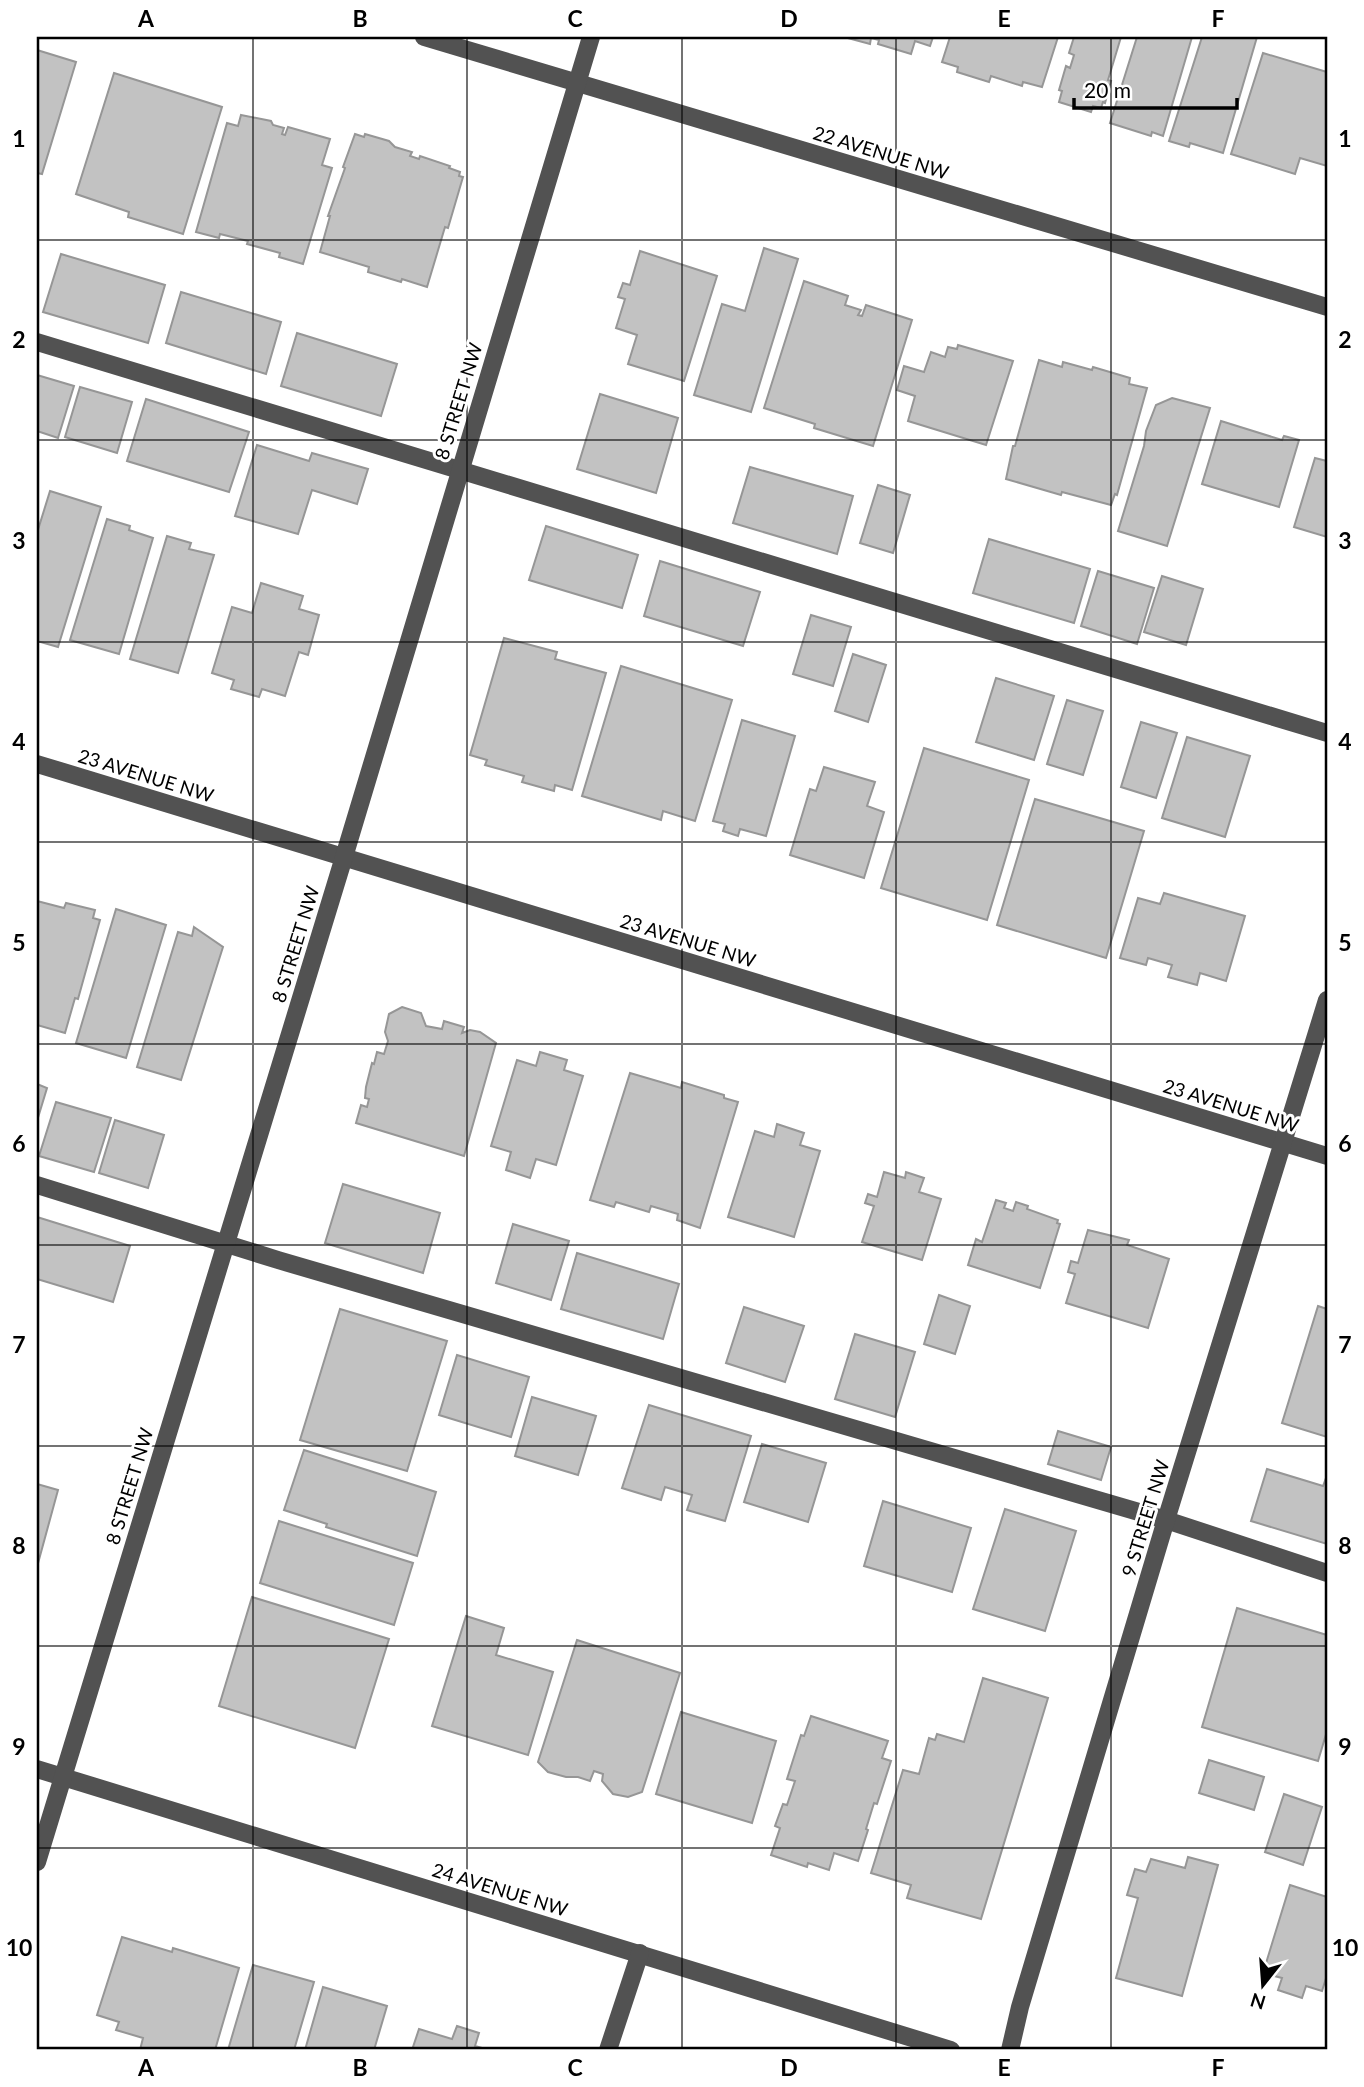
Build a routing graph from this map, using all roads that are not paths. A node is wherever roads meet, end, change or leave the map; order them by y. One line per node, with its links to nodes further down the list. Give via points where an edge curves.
1 (424, 37): 3 (street, 22 AVENUE NW)
2 (591, 37): 3 (street, 8 STREET NW)
3 (577, 83): 4 (street, 22 AVENUE NW); 6 (street, 8 STREET NW)
4 (1327, 307)
5 (37, 342): 6 (street)
6 (459, 471): 7 (street); 9 (street, 8 STREET NW)
7 (1327, 733)
8 (37, 764): 9 (street, 23 AVENUE NW)
9 (344, 858): 11 (street, 23 AVENUE NW); 14 (street, 8 STREET NW)
10 (1327, 1000): 11 (street, 9 STREET NW)
11 (1281, 1142): 12 (street, 23 AVENUE NW); 15 (street, 9 STREET NW)
12 (1327, 1156)
13 (37, 1185): 14 (street)
14 (225, 1243): 15 (street); 18 (street, 8 STREET NW)
15 (1166, 1520): 16 (street); 23 (street, 9 STREET NW)
16 (1327, 1573)
17 (37, 1769): 18 (street, 24 AVENUE NW)
18 (63, 1777): 19 (street, 8 STREET NW); 20 (street, 24 AVENUE NW)
19 (37, 1862)
20 (640, 1953): 21 (street); 22 (street, 24 AVENUE NW)
21 (608, 2050)
22 (951, 2050)
23 (1010, 2050)

